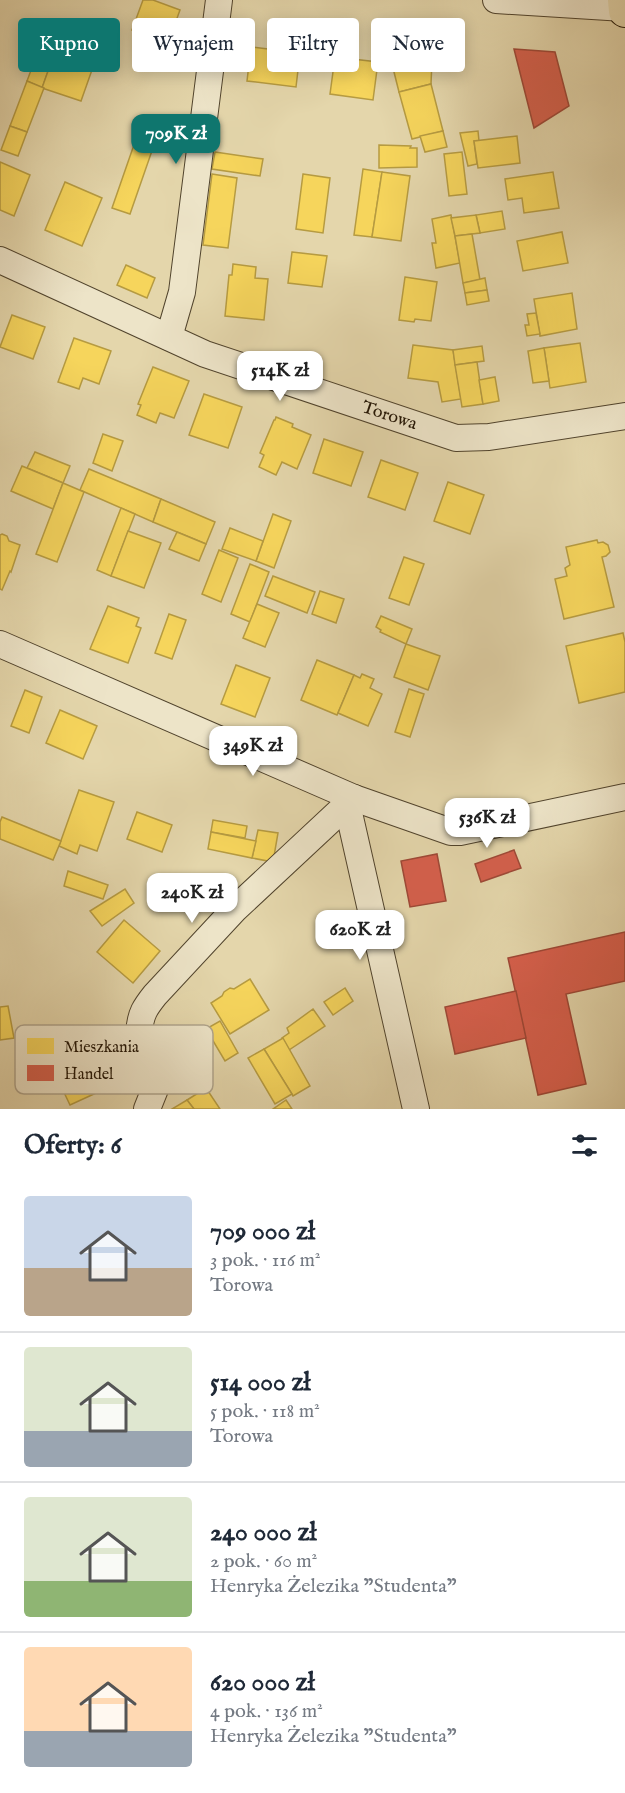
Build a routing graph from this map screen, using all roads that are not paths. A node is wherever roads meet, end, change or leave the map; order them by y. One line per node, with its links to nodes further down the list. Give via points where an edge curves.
1 (219, 0): 6 (street, via 182,292)
2 (496, 0): 4 (street)
3 (622, 0): 4 (main road)
4 (625, 10)
5 (0, 260): 6 (street, Torowa)
6 (168, 337): 7 (street, Torowa, via 205,354 456,438 489,437)
7 (625, 416)
8 (0, 644): 10 (street)
9 (625, 797): 10 (street, via 460,832)
10 (351, 801): 11 (street, via 235,909 155,995); 14 (street)
11 (140, 1025)
12 (153, 1094): 13 (street)
13 (147, 1109)
14 (416, 1109)

